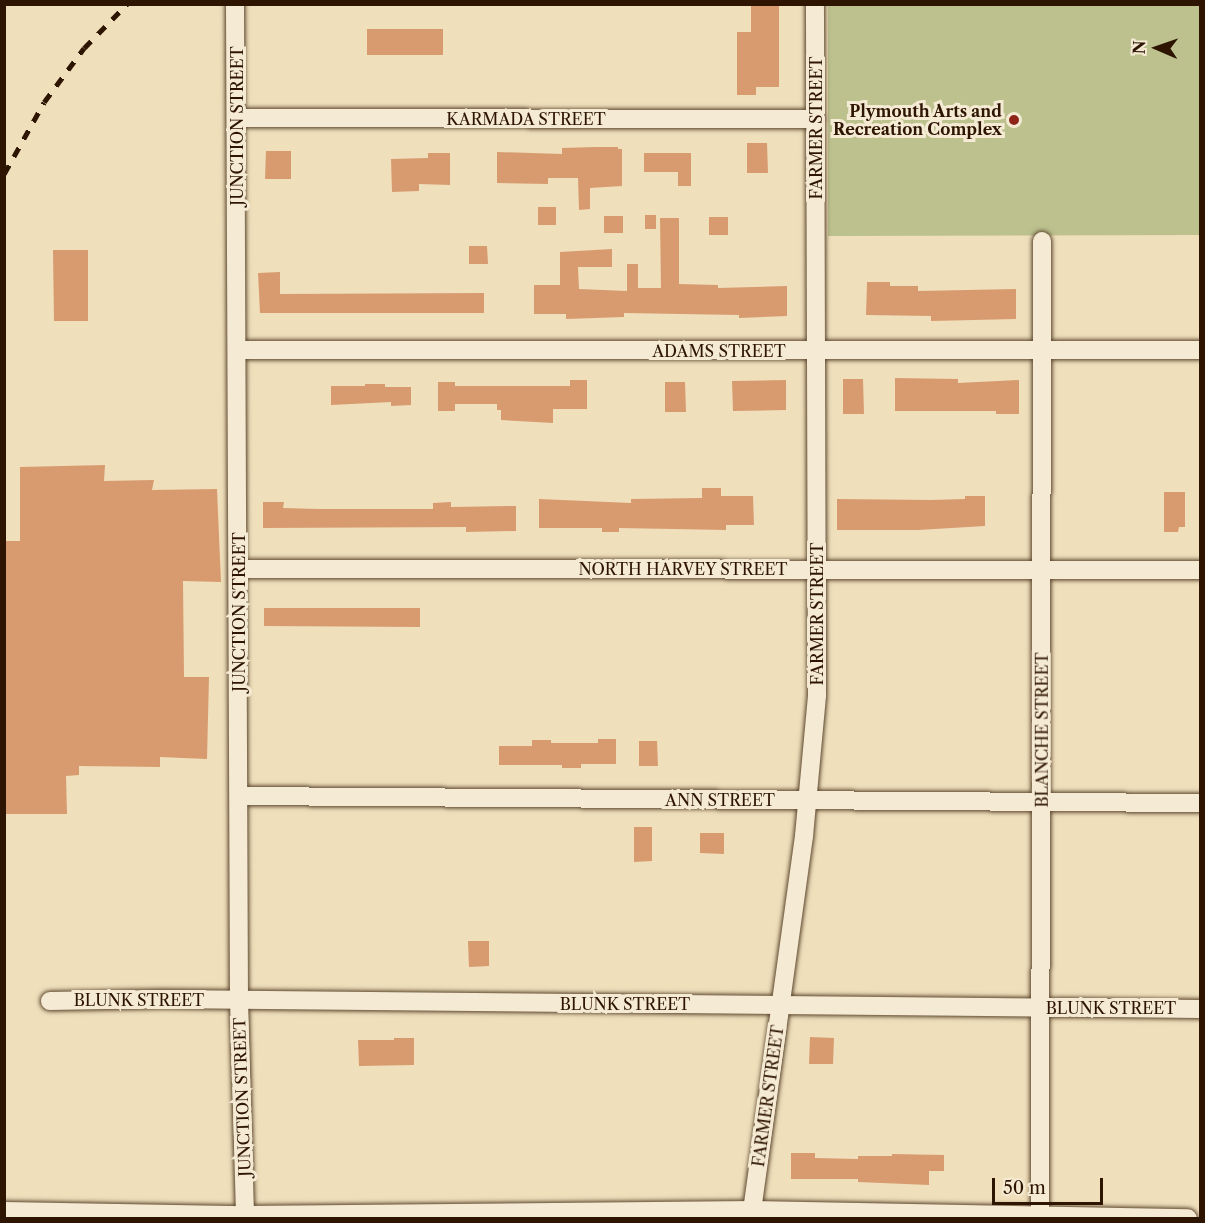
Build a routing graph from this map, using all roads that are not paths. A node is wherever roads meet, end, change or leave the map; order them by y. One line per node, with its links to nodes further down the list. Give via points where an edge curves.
1 (236, 4): 3 (street, JUNCTION STREET)
2 (815, 4): 4 (street, FARMER STREET)
3 (237, 118): 4 (street, KARMADA STREET); 6 (street, JUNCTION STREET)
4 (816, 119): 8 (street, FARMER STREET)
5 (1042, 241): 9 (street, BLANCHE STREET)
6 (238, 350): 8 (street, ADAMS STREET); 10 (street, JUNCTION STREET)
7 (1200, 350): 9 (street, ADAMS STREET)
8 (816, 351): 9 (street, ADAMS STREET); 11 (street, FARMER STREET)
9 (1040, 351): 12 (street, BLANCHE STREET)
10 (238, 569): 11 (street, NORTH HARVEY STREET); 14 (street, JUNCTION STREET)
11 (817, 569): 12 (street, NORTH HARVEY STREET); 15 (street, FARMER STREET, via 817,694)
12 (1042, 569): 13 (street, NORTH HARVEY STREET); 16 (street, BLANCHE STREET)
13 (1200, 570)
14 (239, 796): 15 (street, ANN STREET); 18 (street, JUNCTION STREET)
15 (808, 800): 16 (street, ANN STREET); 20 (street, FARMER STREET)
16 (1042, 802): 17 (street, ANN STREET); 21 (street, BLANCHE STREET)
17 (1200, 803)
18 (239, 1000): 19 (street, BLUNK STREET); 20 (street, BLUNK STREET); 25 (street, JUNCTION STREET)
19 (50, 1001)
20 (780, 1006): 21 (street, BLUNK STREET); 24 (street, FARMER STREET)
21 (1041, 1008): 22 (street, BLUNK STREET); 26 (street, BLANCHE STREET)
22 (1200, 1009)
23 (4, 1211): 25 (street)
24 (751, 1214): 25 (street); 26 (street)
25 (245, 1216)
26 (1040, 1218): 27 (street)
27 (1188, 1218)

